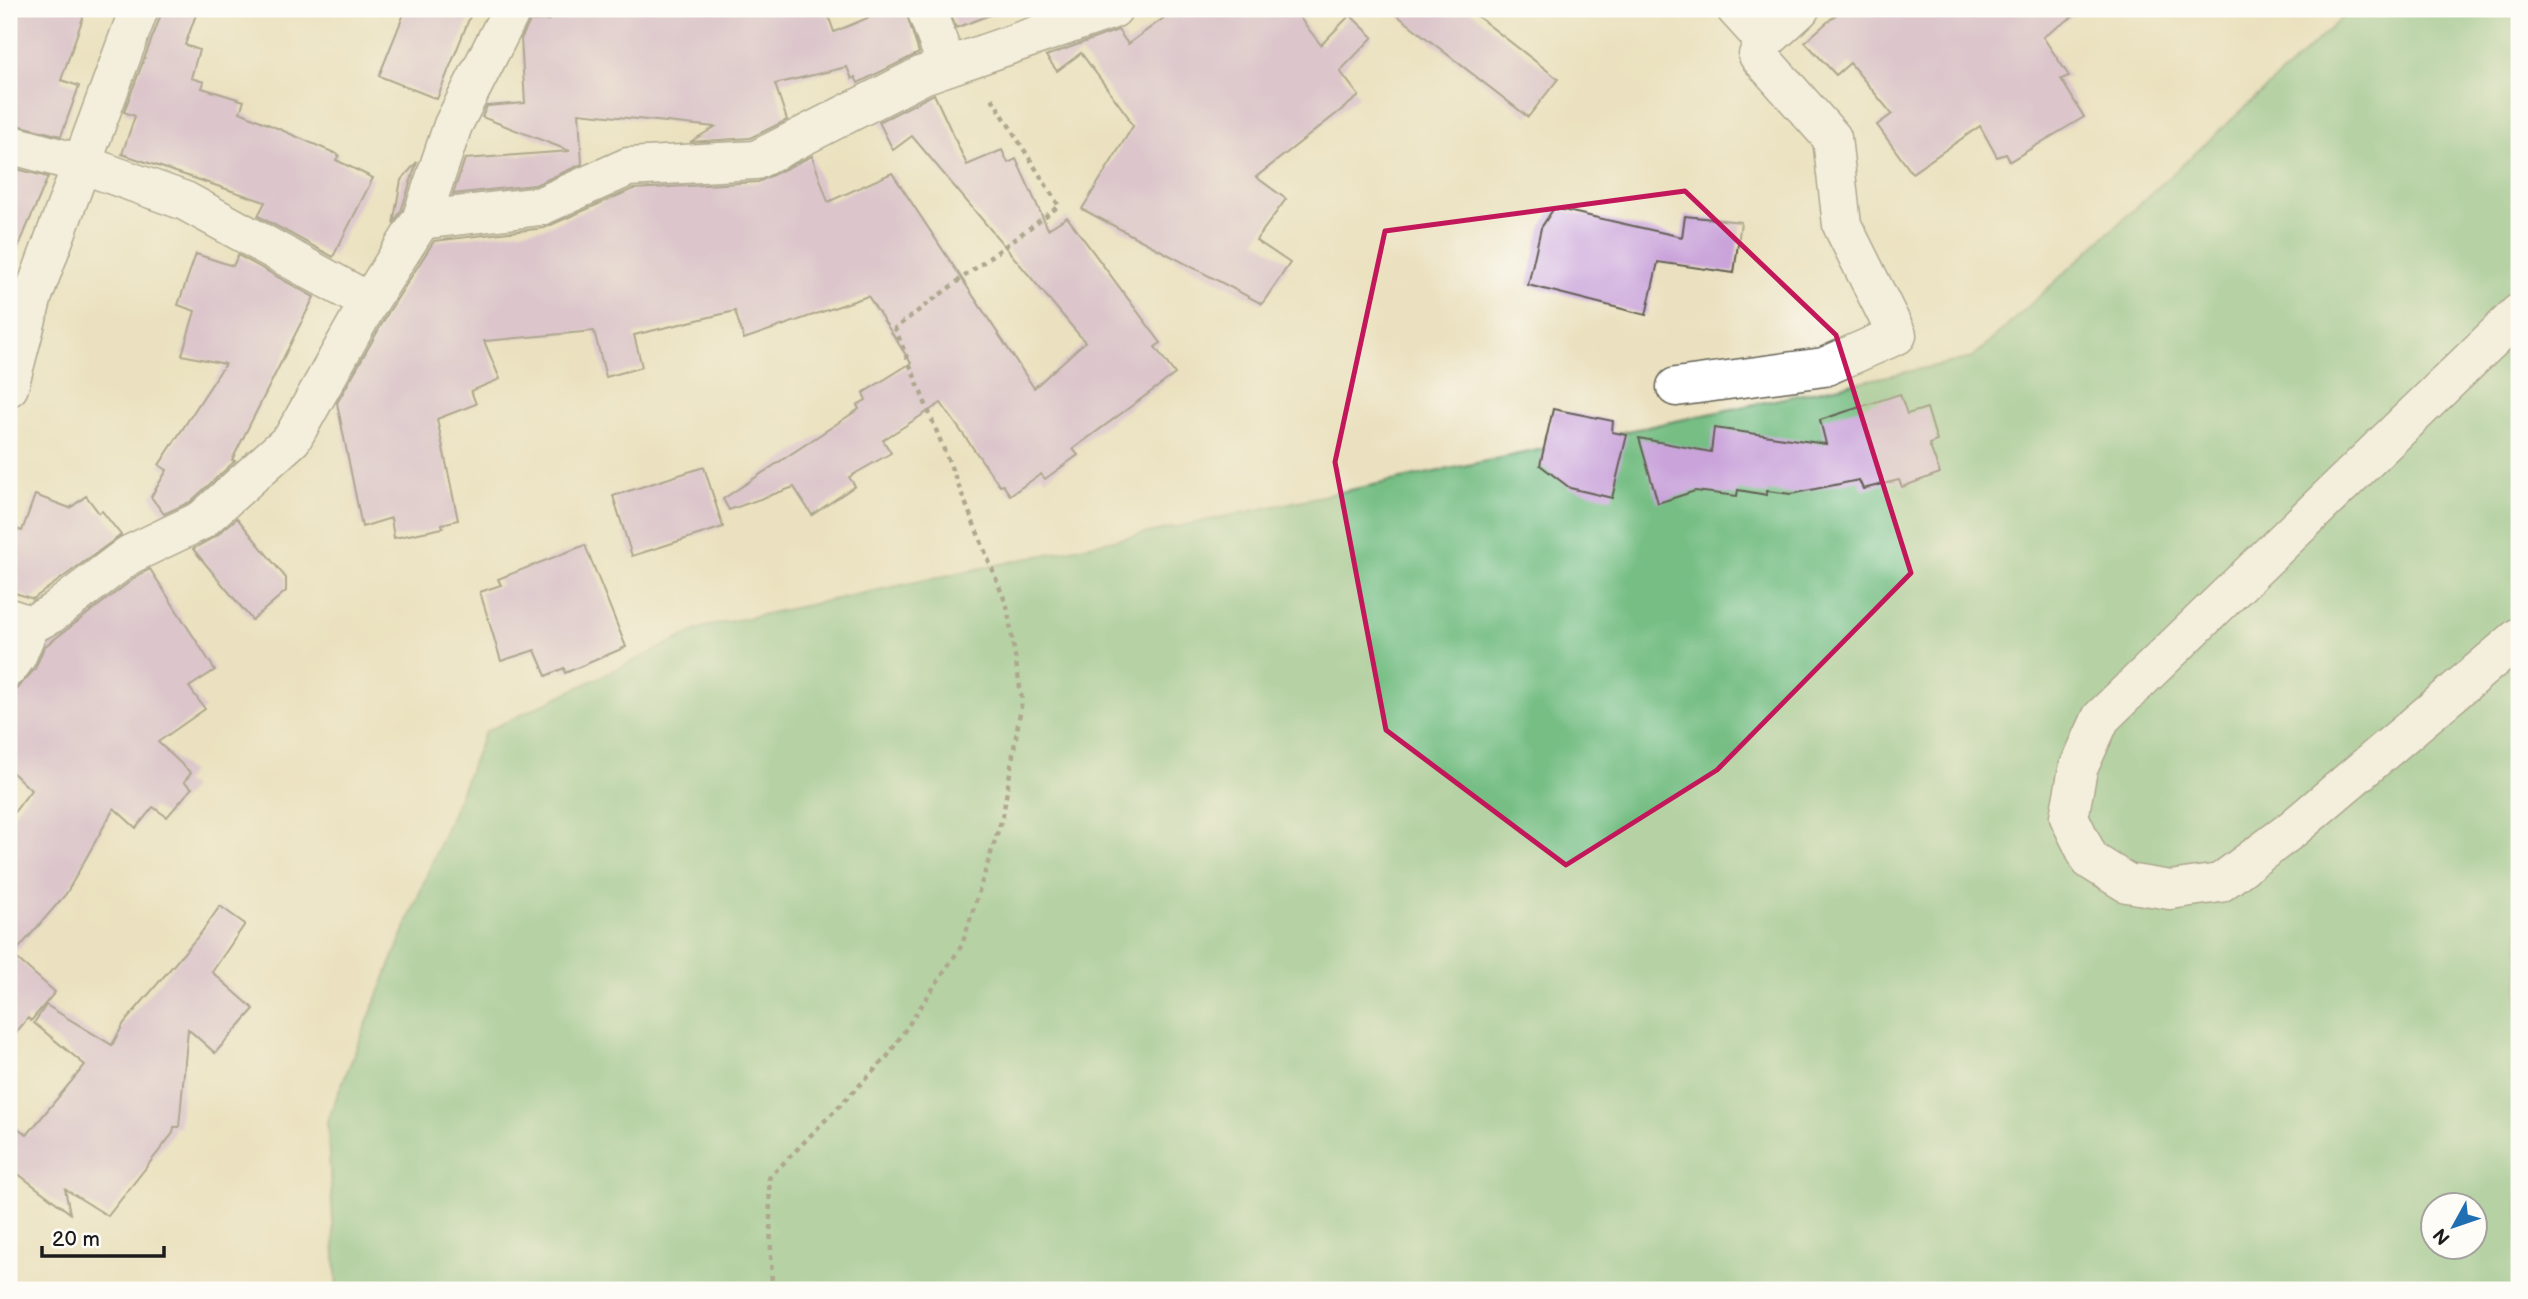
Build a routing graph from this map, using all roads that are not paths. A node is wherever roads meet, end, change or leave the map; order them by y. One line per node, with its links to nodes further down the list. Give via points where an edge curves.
1 (139, 9): 10 (street)
2 (512, 9): 11 (street, via 453,125)
3 (926, 9): 8 (street)
4 (1113, 9): 8 (street)
5 (1736, 9): 7 (street)
6 (1800, 9): 7 (street)
7 (1765, 41): 15 (street, via 1758,55 1832,138 1842,225 1897,335 1824,366)
8 (958, 62): 11 (street, via 923,75 756,160 628,167 541,206)
9 (9, 144): 10 (street)
10 (82, 164): 12 (street, via 185,201); 14 (street, via 33,296)
11 (421, 220): 12 (street)
12 (369, 302): 16 (street, via 292,439 202,520 130,555 51,614)
13 (2519, 313): 17 (street, via 2101,718 2078,769 2069,817 2090,860 2127,883 2170,890 2220,883 2290,831)
14 (9, 387)
15 (1676, 387)
16 (19, 622): 18 (street, via 17,656)
17 (2519, 637)
18 (9, 667)

